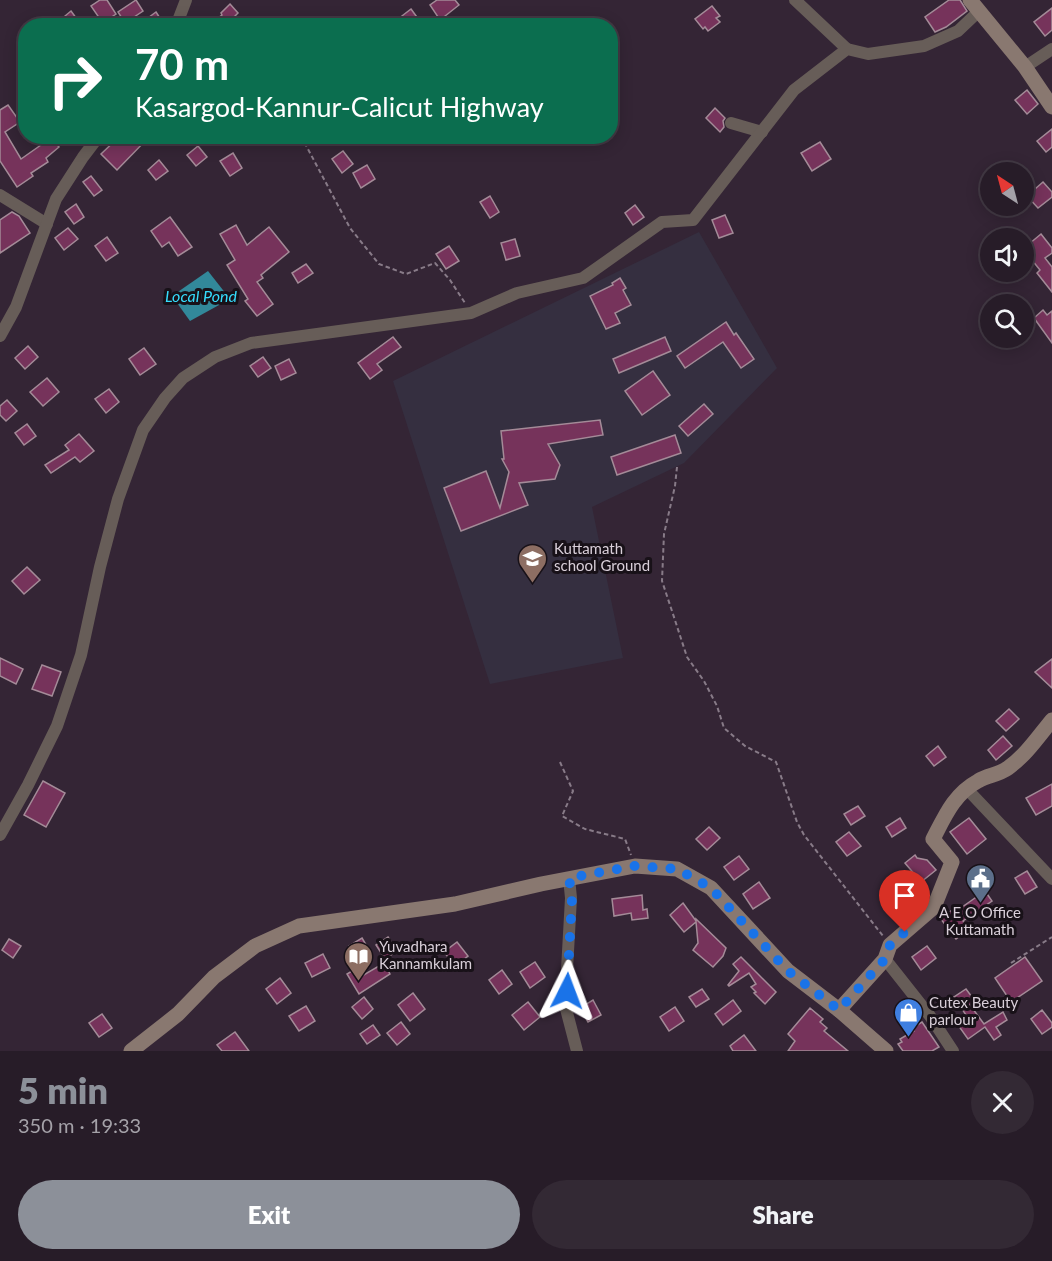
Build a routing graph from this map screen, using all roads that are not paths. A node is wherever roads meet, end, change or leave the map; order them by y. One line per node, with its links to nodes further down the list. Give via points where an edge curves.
1 (186, 0): 4 (street)
2 (795, 0): 5 (street)
3 (974, 6): 5 (street, via 958,31 924,46 868,54); 7 (main road)
4 (179, 18)
5 (847, 49): 10 (street, via 794,90)
6 (1052, 49): 7 (street)
7 (1024, 67): 8 (main road)
8 (1052, 107)
9 (730, 123): 10 (street)
10 (762, 132): 17 (street, via 693,220 662,222 583,278 517,293 471,313 251,343 215,357 183,378 143,430 118,499 81,655 60,716)
11 (93, 144): 13 (street, via 56,199)
12 (0, 195): 13 (street)
13 (47, 224): 14 (street, via 16,307)
14 (0, 336)
15 (1052, 720): 16 (main road, via 1009,768)
16 (966, 788): 19 (street); 20 (main road, via 954,801 933,839 952,862 934,907)
17 (0, 835)
18 (569, 878): 21 (main road, via 635,866 677,869 711,888 788,971); 22 (main road, via 456,904 299,926 255,946); 23 (street, via 572,898 565,1005)
19 (1052, 879)
20 (887, 952): 21 (main road); 25 (street)
21 (839, 1010): 24 (main road)
22 (131, 1051)
23 (577, 1051)
24 (886, 1051)
25 (953, 1051)

